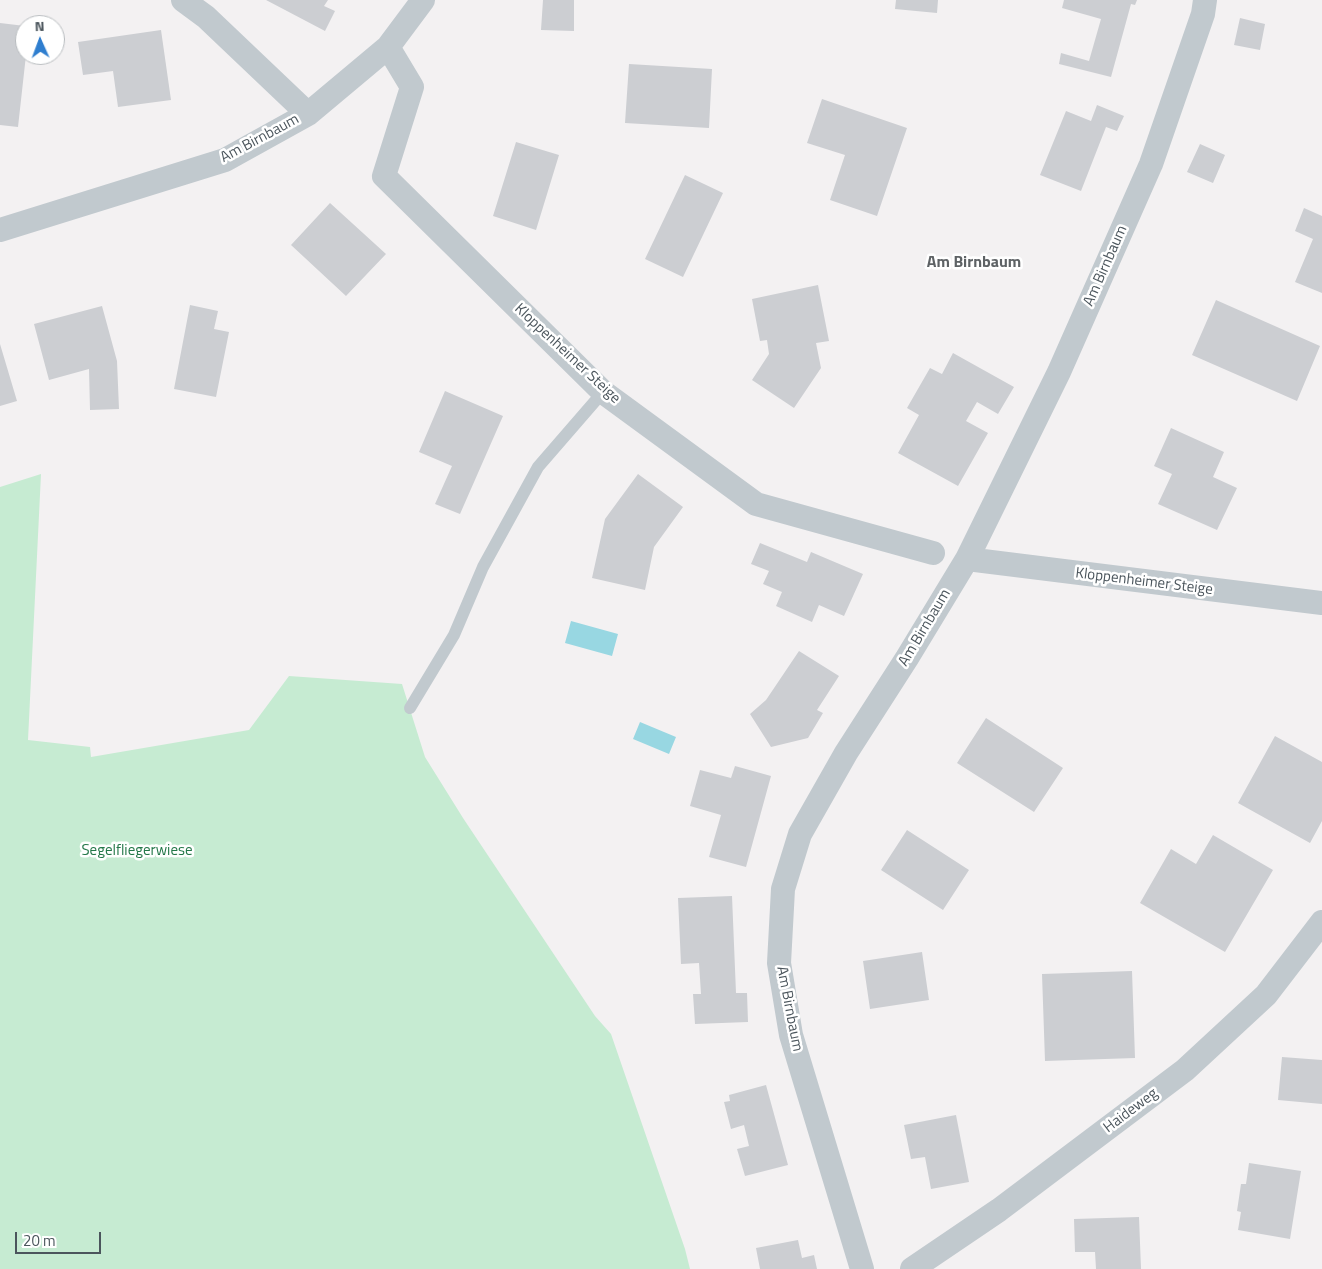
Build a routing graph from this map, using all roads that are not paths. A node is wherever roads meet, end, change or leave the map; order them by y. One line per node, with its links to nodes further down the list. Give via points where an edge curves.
1 (182, 0): 5 (street, via 206,17)
2 (423, 0): 4 (street, Am Birnbaum)
3 (1204, 0): 9 (street, Am Birnbaum, via 1203,14 1151,164 1059,372)
4 (388, 47): 5 (street, Am Birnbaum); 7 (street, Kloppenheimer Steige, via 412,87 384,176)
5 (308, 114): 6 (street, Am Birnbaum, via 225,160)
6 (0, 230)
7 (603, 392): 8 (street, Kloppenheimer Steige, via 756,504); 11 (lane, via 538,467 484,566 454,635)
8 (932, 553)
9 (967, 559): 10 (street, Kloppenheimer Steige); 13 (street, Am Birnbaum, via 846,753 800,834 783,889 779,963 791,1035)
10 (1322, 603)
11 (410, 708)
12 (1322, 922): 14 (street, Haideweg, via 1266,995 1185,1070 999,1210)
13 (862, 1269)
14 (912, 1269)

